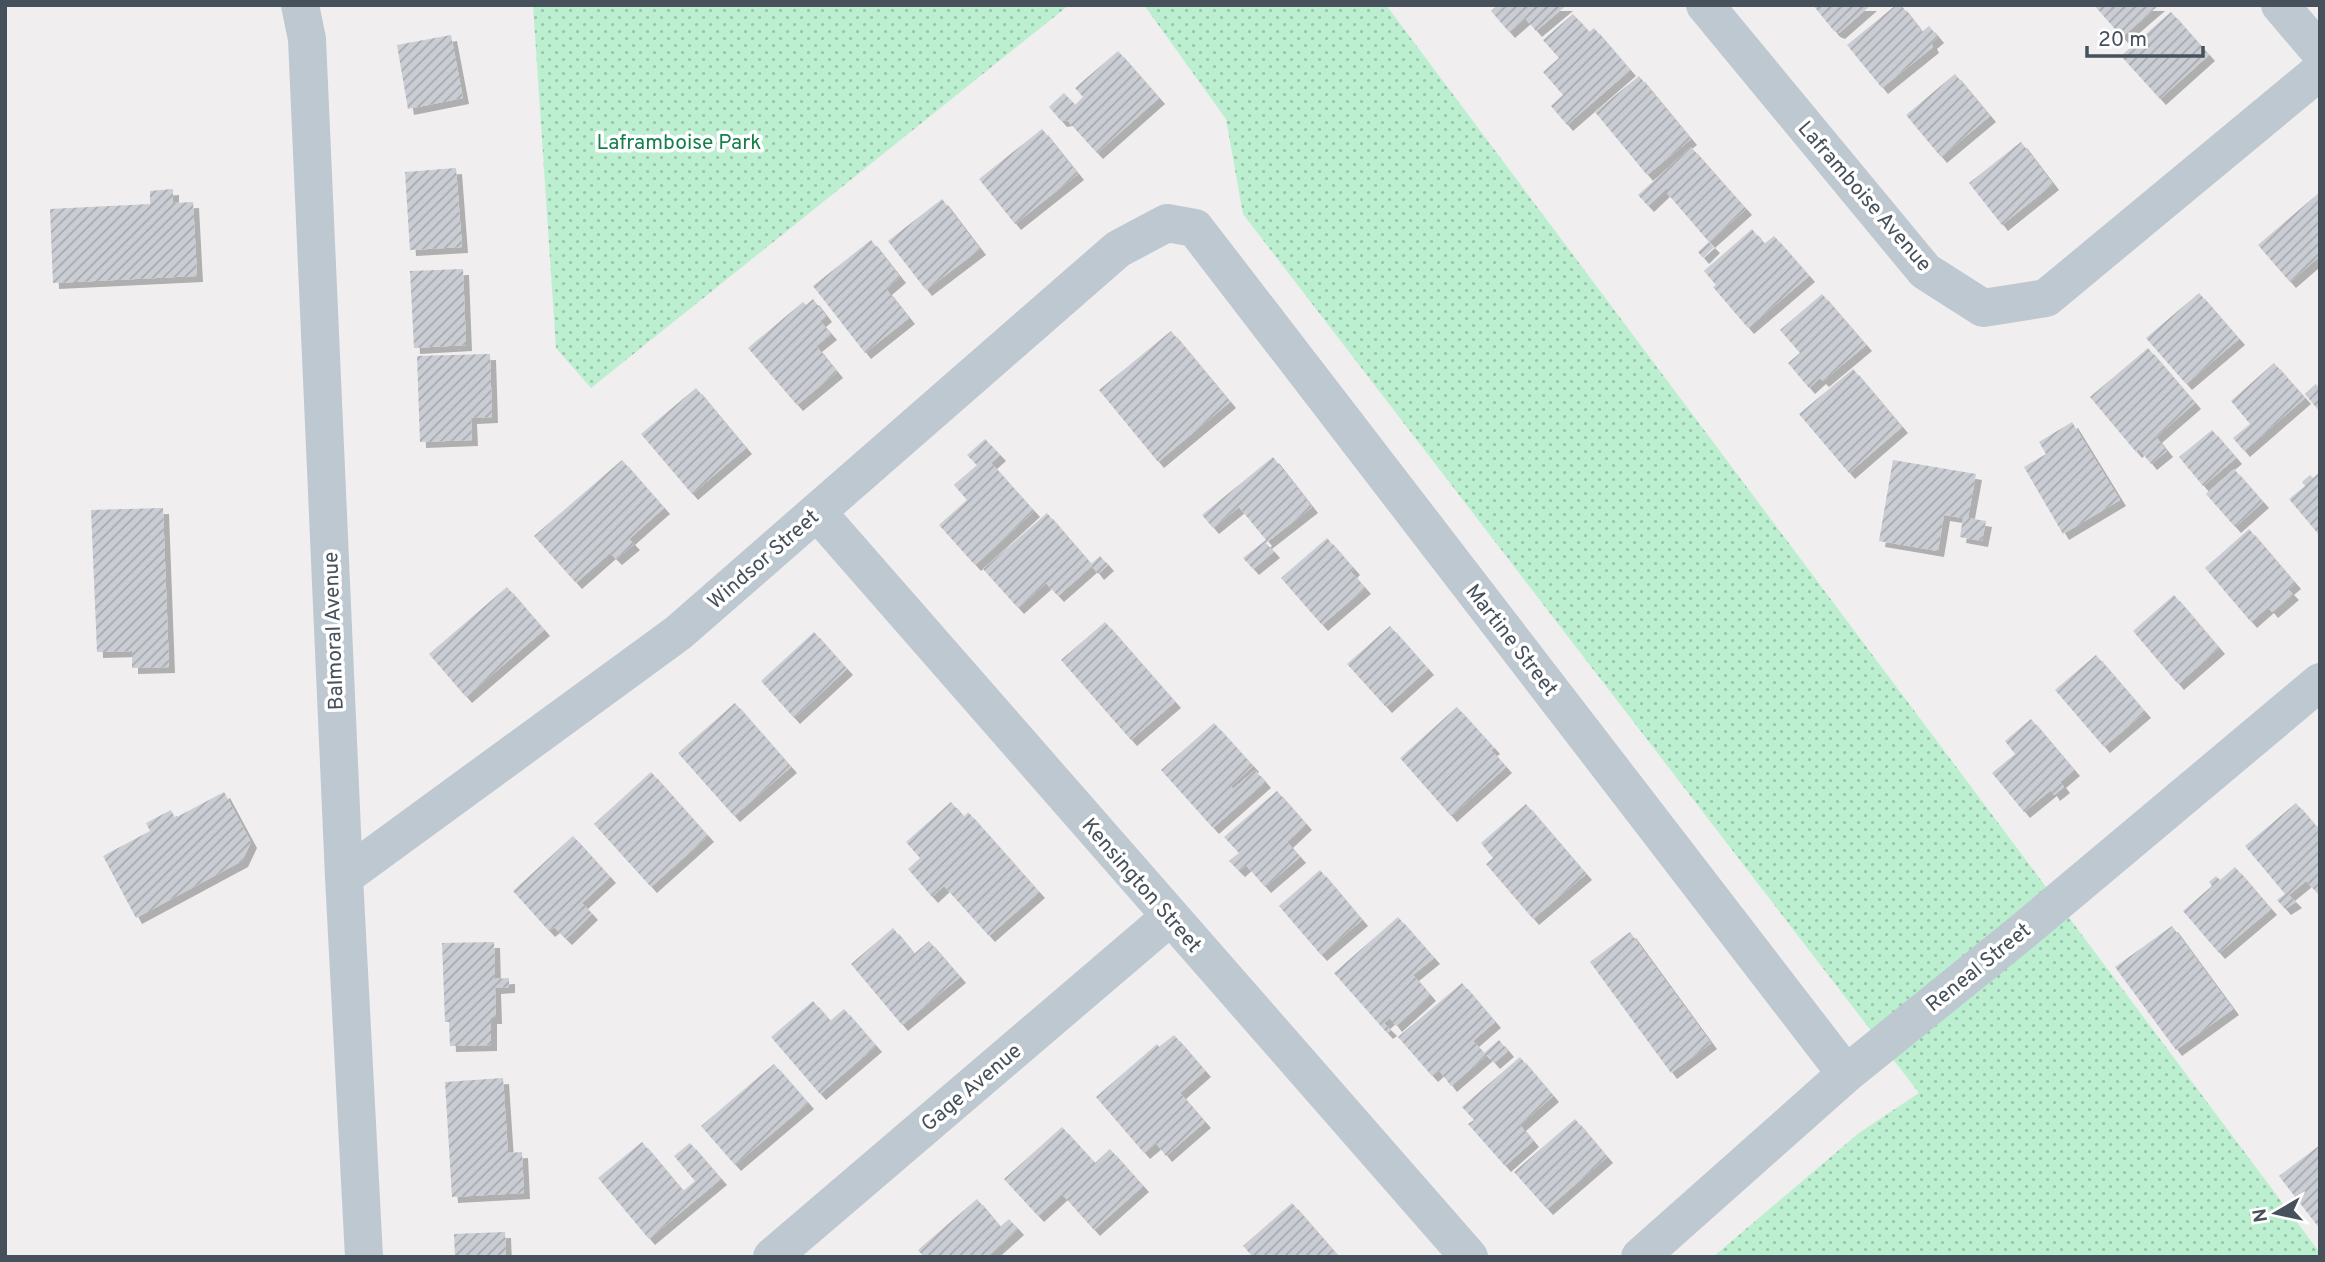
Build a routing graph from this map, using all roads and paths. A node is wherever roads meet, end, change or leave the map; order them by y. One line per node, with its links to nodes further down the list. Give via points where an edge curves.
1 (300, 5): 9 (street, Balmoral Avenue, via 307,39)
2 (1705, 5): 5 (street, Laframboise Avenue, via 1925,271 1983,308 2046,298)
3 (2280, 5): 4 (street)
4 (2320, 52)
5 (2320, 71)
6 (1167, 223): 7 (street, Windsor Street, via 1118,249); 11 (street, Martine Street, via 1195,228)
7 (817, 512): 9 (street, Windsor Street, via 678,633); 10 (street, Kensington Street)
8 (2320, 682): 11 (street, Reneal Street)
9 (344, 877): 12 (street, Balmoral Avenue)
10 (1170, 917): 13 (street, Gage Avenue); 14 (street, Kensington Street)
11 (1846, 1074): 15 (street, Reneal Street)
12 (364, 1257)
13 (772, 1257)
14 (1469, 1257)
15 (1640, 1257)

